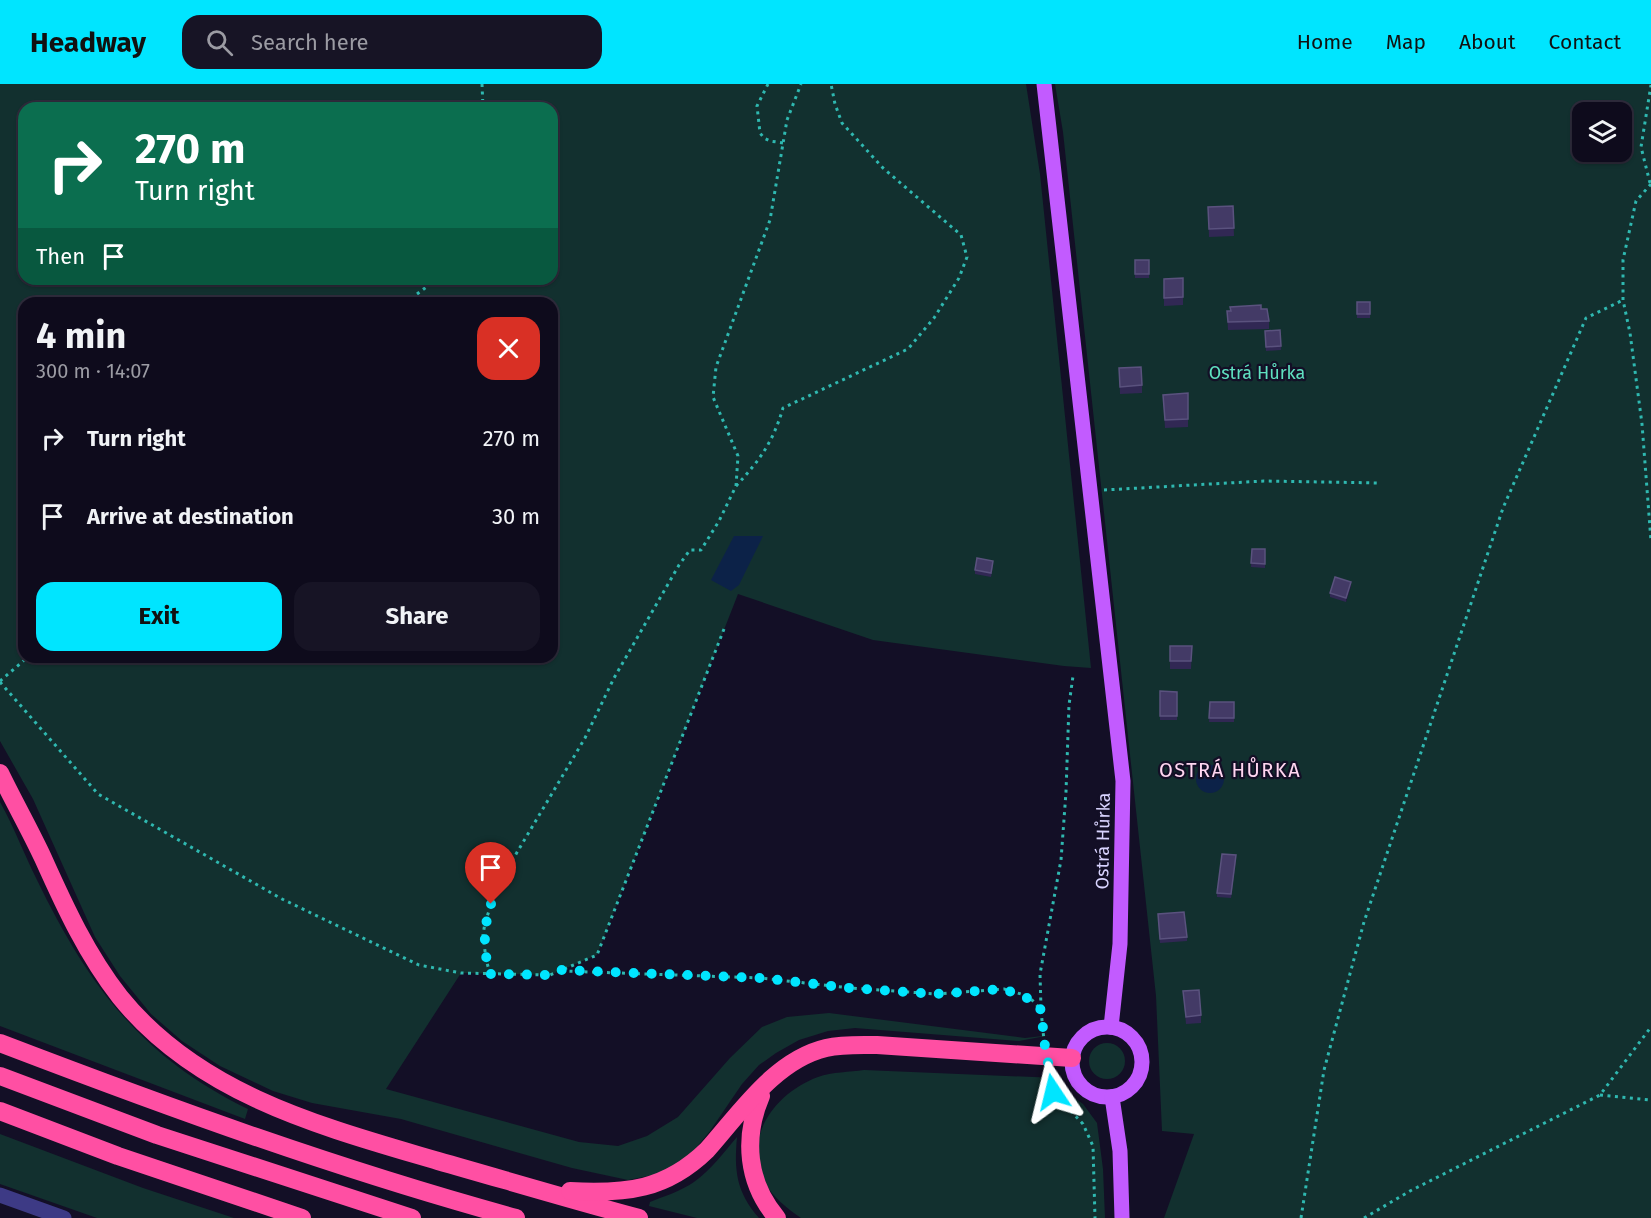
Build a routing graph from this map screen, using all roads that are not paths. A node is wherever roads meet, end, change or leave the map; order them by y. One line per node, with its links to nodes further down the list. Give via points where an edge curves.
1 (1044, 84): 3 (main road, Ostrá Hůrka, via 1123,781 1120,944)
2 (0, 773): 10 (highway, via 89,951 121,998 175,1050 219,1080 267,1105 365,1139)
3 (1112, 1027): 5 (main road, via 1090,1031); 8 (main road, via 1122,1030 1138,1046 1142,1068 1132,1087)
4 (0, 1043): 15 (highway, via 358,1172)
5 (1072, 1058): 7 (highway, via 1049,1061 839,1045 800,1058); 8 (main road, via 1072,1068 1082,1087 1101,1097)
6 (0, 1076): 14 (highway, via 157,1135)
7 (770, 1080): 10 (highway, via 696,1161 670,1179 621,1192); 17 (highway, via 752,1121 749,1152 759,1193)
8 (1112, 1097): 18 (main road, via 1120,1151)
9 (0, 1111): 13 (highway, via 118,1156)
10 (539, 1190): 16 (highway)
11 (0, 1195): 12 (street)
12 (64, 1218)
13 (302, 1218)
14 (412, 1218)
15 (516, 1218)
16 (639, 1218)
17 (777, 1218)
18 (1122, 1218)

